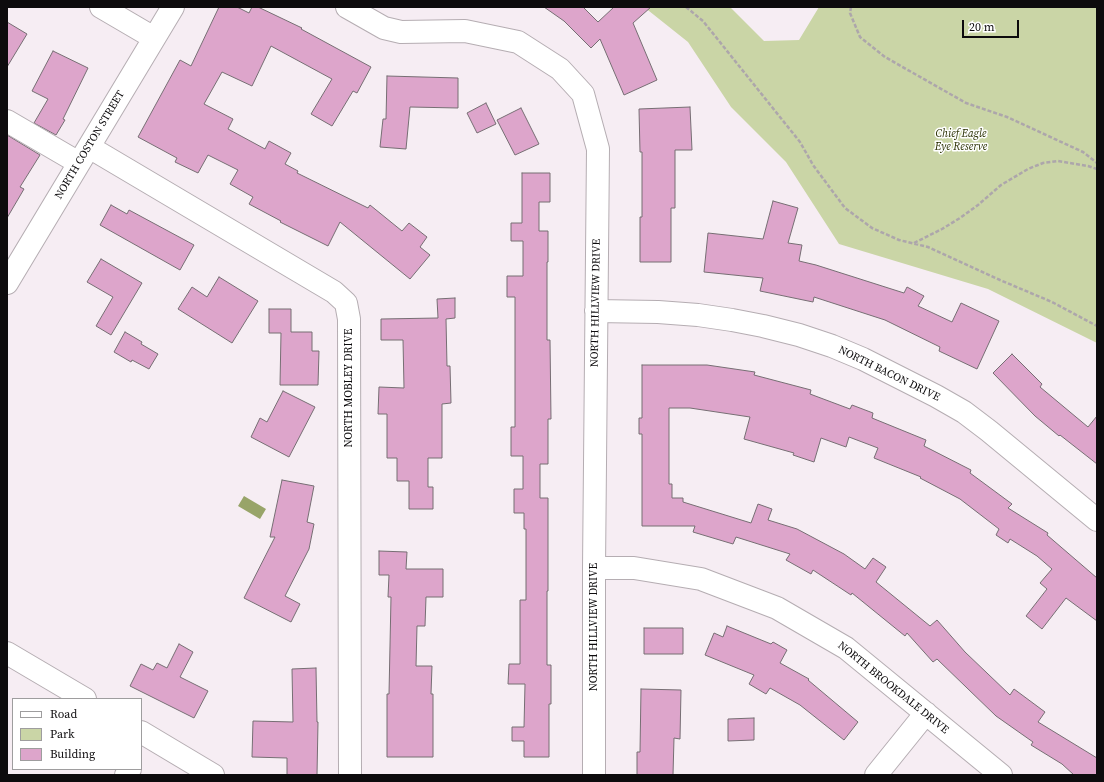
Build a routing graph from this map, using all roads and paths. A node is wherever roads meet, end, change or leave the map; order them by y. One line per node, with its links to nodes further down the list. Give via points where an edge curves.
1 (101, 7): 6 (street)
2 (173, 7): 6 (street, NORTH COSTON STREET)
3 (347, 7): 13 (street, NORTH HILLVIEW DRIVE, via 384,28 401,32 465,31 518,42 560,69 583,94 598,149)
4 (686, 7): 11 (path, via 703,21 800,142 813,165 845,208 872,228)
5 (851, 7): 9 (path, via 850,13 860,37 885,57 966,103 1014,120 1083,152)
6 (154, 38): 8 (street, NORTH COSTON STREET)
7 (7, 121): 8 (street, NORTH MOBLEY DRIVE)
8 (84, 155): 12 (street, NORTH COSTON STREET); 22 (street, NORTH MOBLEY DRIVE, via 334,292 346,303 349,319)
9 (1097, 163)
10 (1097, 169): 11 (path, via 1058,161 1028,169 1001,185 960,218)
11 (913, 244): 14 (path, via 928,247 1052,302)
12 (7, 283)
13 (596, 311): 15 (street, NORTH BACON DRIVE, via 658,312 732,320 832,346 929,392 964,412); 16 (street, NORTH HILLVIEW DRIVE)
14 (1097, 326)
15 (1097, 520)
16 (594, 568): 19 (street, NORTH BROOKDALE DRIVE, via 634,568 701,579 777,608 846,648); 23 (street, NORTH HILLVIEW DRIVE)
17 (7, 653): 18 (street)
18 (83, 698)
19 (926, 713): 24 (street); 25 (street, NORTH BROOKDALE DRIVE)
20 (144, 740): 21 (street)
21 (213, 775)
22 (350, 775)
23 (594, 775)
24 (876, 775)
25 (1001, 775)

